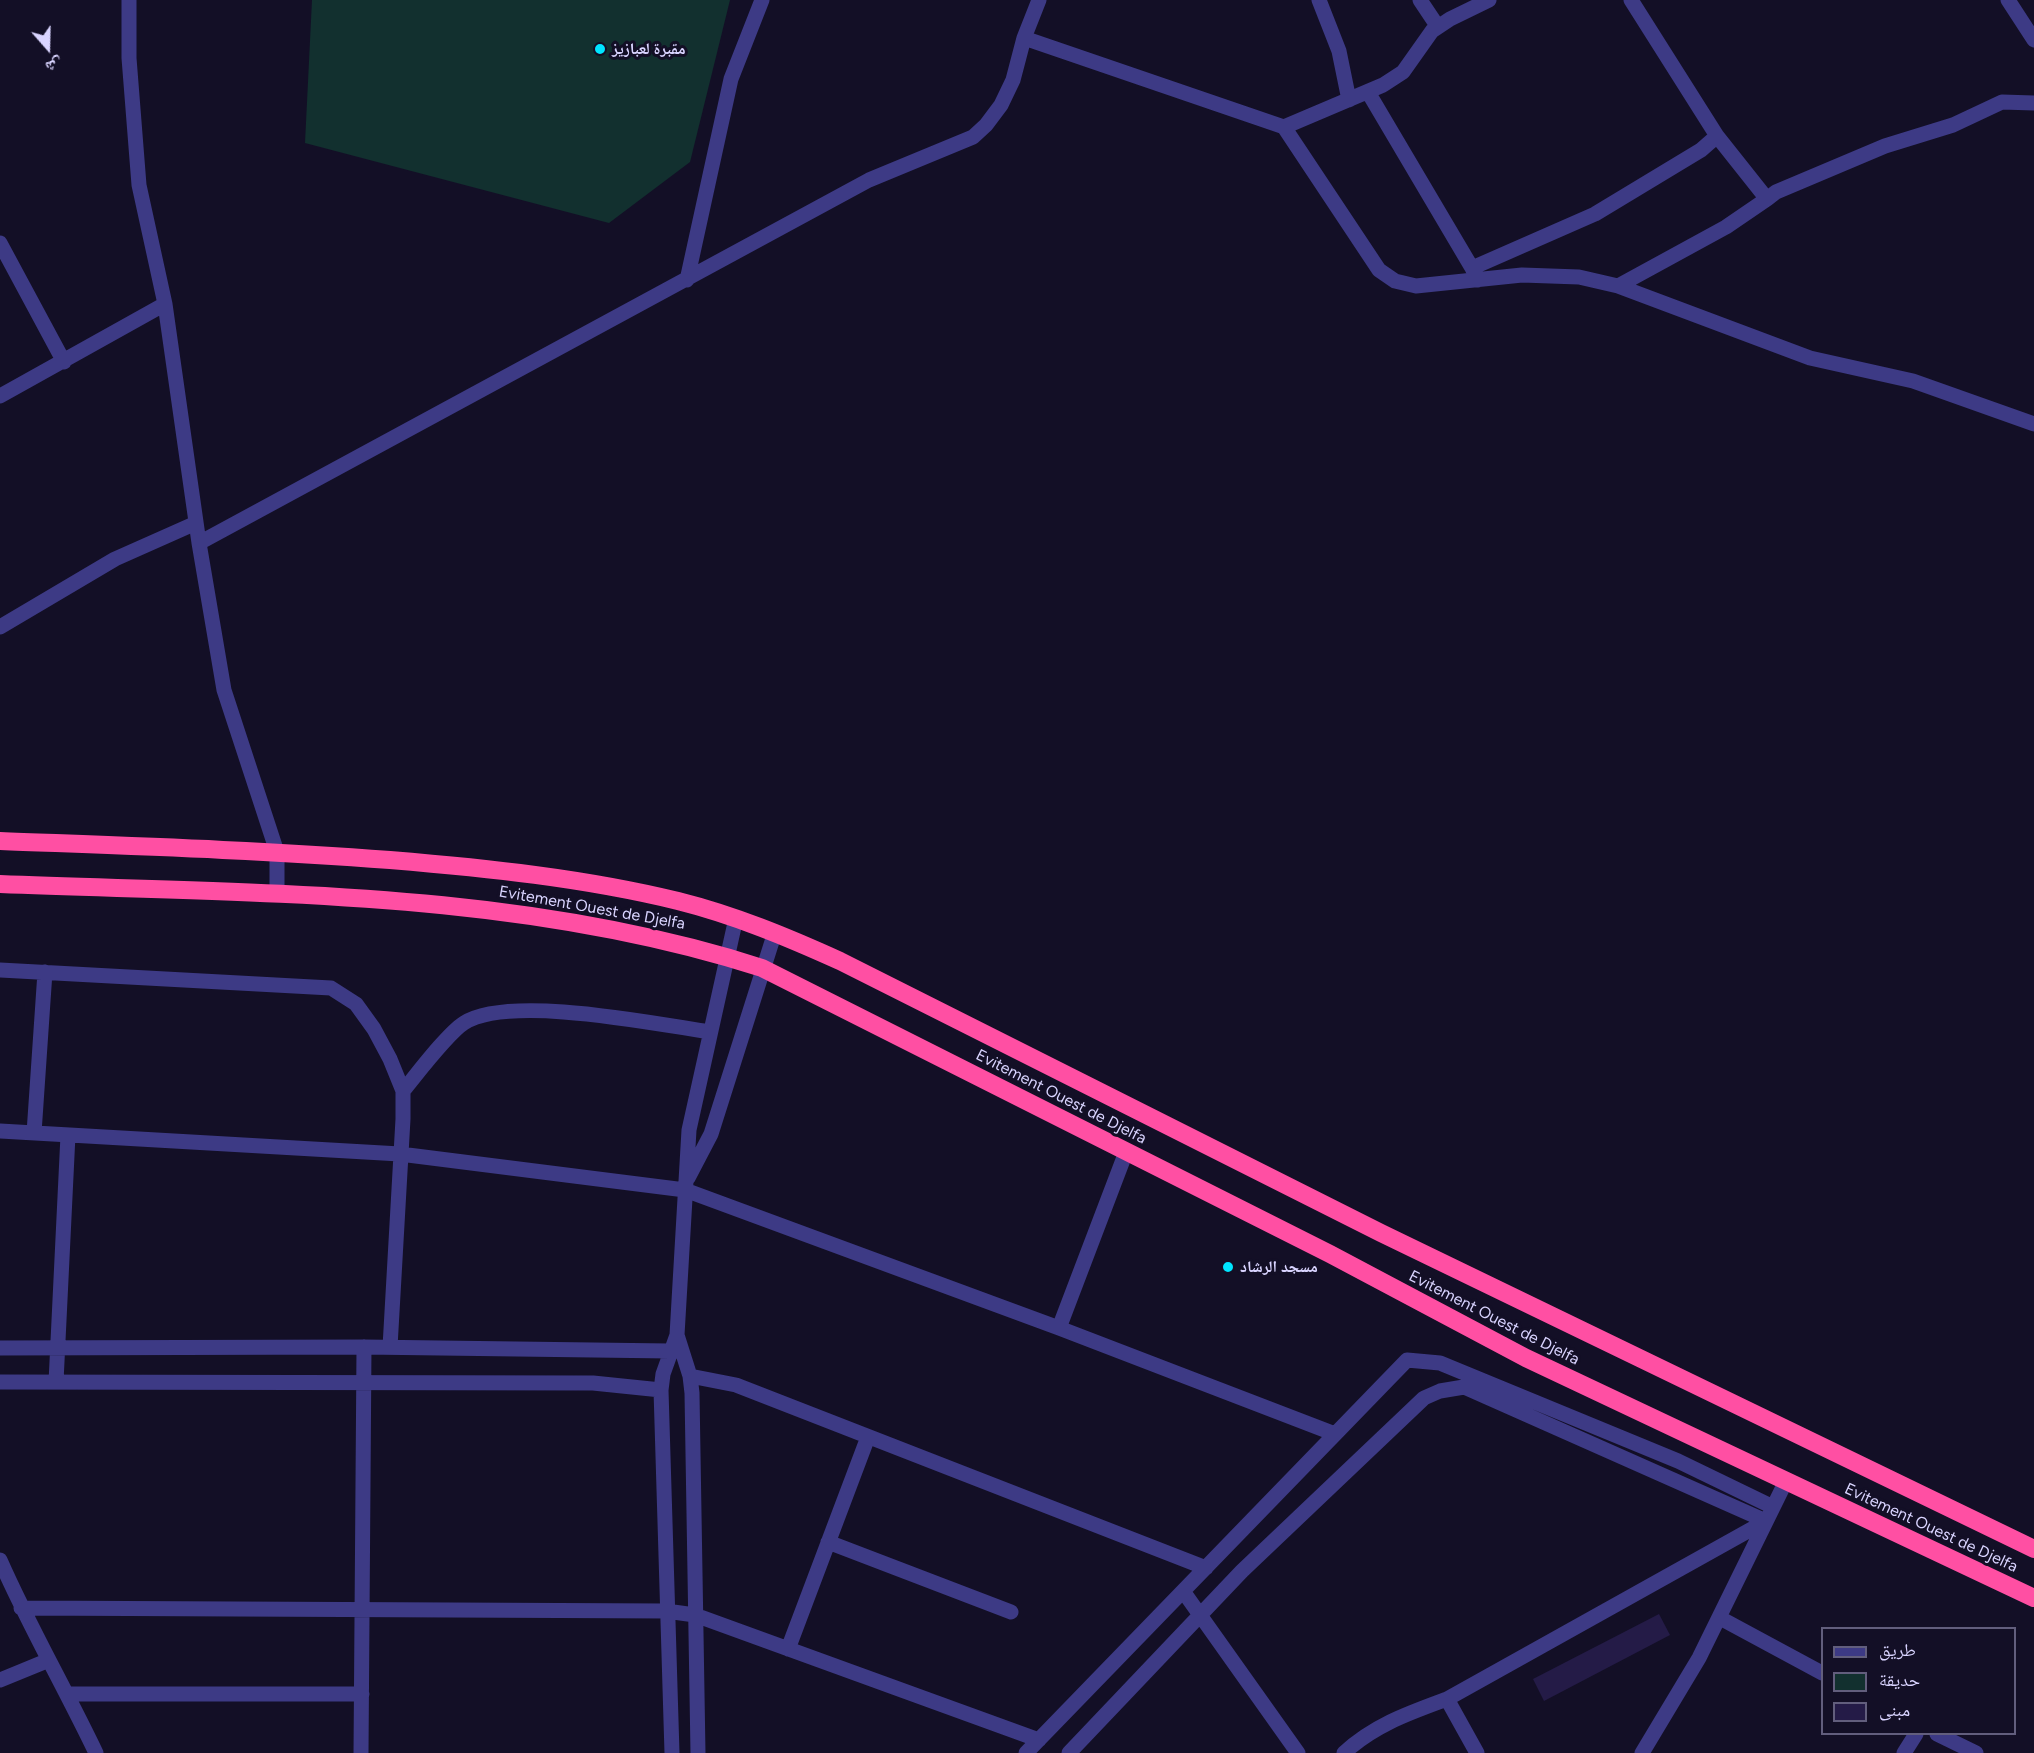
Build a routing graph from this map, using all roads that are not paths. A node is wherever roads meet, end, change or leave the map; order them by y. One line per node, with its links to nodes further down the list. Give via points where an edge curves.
1 (129, 0): 22 (street, via 129,58 139,185)
2 (762, 0): 20 (street, via 731,79)
3 (1040, 0): 10 (street)
4 (1319, 0): 13 (street, via 1339,51)
5 (1420, 0): 9 (street)
6 (1489, 0): 9 (street)
7 (1631, 0): 16 (street)
8 (2007, 0): 11 (street)
9 (1438, 27): 12 (street, via 1403,72)
10 (1024, 38): 15 (street); 20 (street, via 1013,80 1001,105 973,137 869,180)
11 (2034, 40)
12 (1368, 92): 13 (street); 19 (street)
13 (1349, 100): 15 (street)
14 (2034, 103): 17 (street, via 2002,102 1953,125 1885,146)
15 (1284, 127): 19 (street, via 1379,270 1395,281 1416,286)
16 (1717, 136): 17 (street); 19 (street, via 1701,150 1595,214)
17 (1767, 199): 21 (street, via 1726,227)
18 (0, 243): 23 (street)
19 (1475, 274): 21 (street, via 1579,277)
20 (687, 280): 27 (street)
21 (1618, 286): 25 (street, via 1810,358 1913,381)
22 (165, 304): 23 (street); 26 (street)
23 (64, 362): 24 (street)
24 (0, 396)
25 (2034, 424)
26 (196, 523): 27 (street); 28 (street, via 115,559)
27 (199, 543): 30 (street, via 224,690)
28 (0, 627)
29 (0, 841): 30 (highway)
30 (278, 852): 32 (street); 33 (highway, via 534,875 678,901)
31 (0, 884): 32 (highway, Evitement Ouest de Djelfa)
32 (278, 894): 35 (highway, Evitement Ouest de Djelfa, via 454,906 546,917 675,941)
33 (736, 918): 34 (highway); 35 (street)
34 (775, 932): 36 (street); 65 (highway, via 1381,1233)
35 (726, 956): 36 (highway, Evitement Ouest de Djelfa); 39 (street)
36 (762, 968): 44 (highway, Evitement Ouest de Djelfa); 46 (street, via 711,1134)
37 (0, 970): 38 (street)
38 (45, 972): 40 (street, via 331,988 356,1004 374,1029); 42 (street)
39 (710, 1032): 40 (street, via 575,1012 483,1014 463,1023); 46 (street, via 689,1130)
40 (403, 1091): 45 (street)
41 (0, 1131): 42 (street)
42 (34, 1133): 43 (street)
43 (68, 1135): 45 (street); 52 (street)
44 (1126, 1152): 47 (street); 61 (highway, Evitement Ouest de Djelfa, via 1330,1254 1526,1359)
45 (400, 1154): 46 (street); 50 (street)
46 (687, 1184): 47 (street); 48 (street)
47 (1059, 1328): 59 (street)
48 (677, 1335): 53 (street); 54 (street)
49 (364, 1347): 50 (street); 52 (street); 57 (street)
50 (390, 1347): 53 (street)
51 (0, 1348): 52 (street)
52 (58, 1348): 56 (street)
53 (670, 1351): 58 (street)
54 (690, 1376): 60 (street, via 736,1385); 74 (street)
55 (0, 1382): 56 (street)
56 (56, 1382): 57 (street)
57 (365, 1383): 58 (street, via 593,1383); 71 (street)
58 (661, 1390): 72 (street)
59 (1335, 1434): 62 (street, via 1407,1359 1440,1363 1678,1461); 67 (street)
60 (868, 1437): 64 (street); 67 (street)
61 (1785, 1481): 62 (street); 69 (highway, Evitement Ouest de Djelfa)
62 (1773, 1507): 63 (street)
63 (1766, 1521): 75 (street, via 1464,1387 1424,1398); 76 (street); 83 (street)
64 (828, 1542): 73 (street); 77 (street)
65 (2034, 1549)
66 (0, 1560): 70 (street)
67 (1206, 1568): 68 (street)
68 (1183, 1591): 75 (street); 86 (street)
69 (2034, 1599)
70 (21, 1608): 71 (street); 78 (street)
71 (360, 1609): 72 (street); 82 (street)
72 (666, 1611): 74 (street); 89 (street)
73 (1011, 1612)
74 (695, 1615): 77 (street); 90 (street)
75 (1200, 1615): 92 (street); 93 (street)
76 (1720, 1618): 79 (street); 96 (street)
77 (788, 1649): 86 (street)
78 (49, 1660): 80 (street); 81 (street)
79 (1821, 1672)
80 (0, 1680)
81 (68, 1694): 82 (street); 87 (street)
82 (362, 1695): 88 (street)
83 (1447, 1699): 94 (street, via 1380,1726); 95 (street)
84 (1915, 1735): 97 (street)
85 (1939, 1735): 98 (street)
86 (1039, 1740): 91 (street)
87 (96, 1753)
88 (361, 1753)
89 (672, 1753)
90 (698, 1753)
91 (1026, 1753)
92 (1069, 1753)
93 (1298, 1753)
94 (1344, 1753)
95 (1477, 1753)
96 (1642, 1753)
97 (1904, 1753)
98 (1976, 1753)

